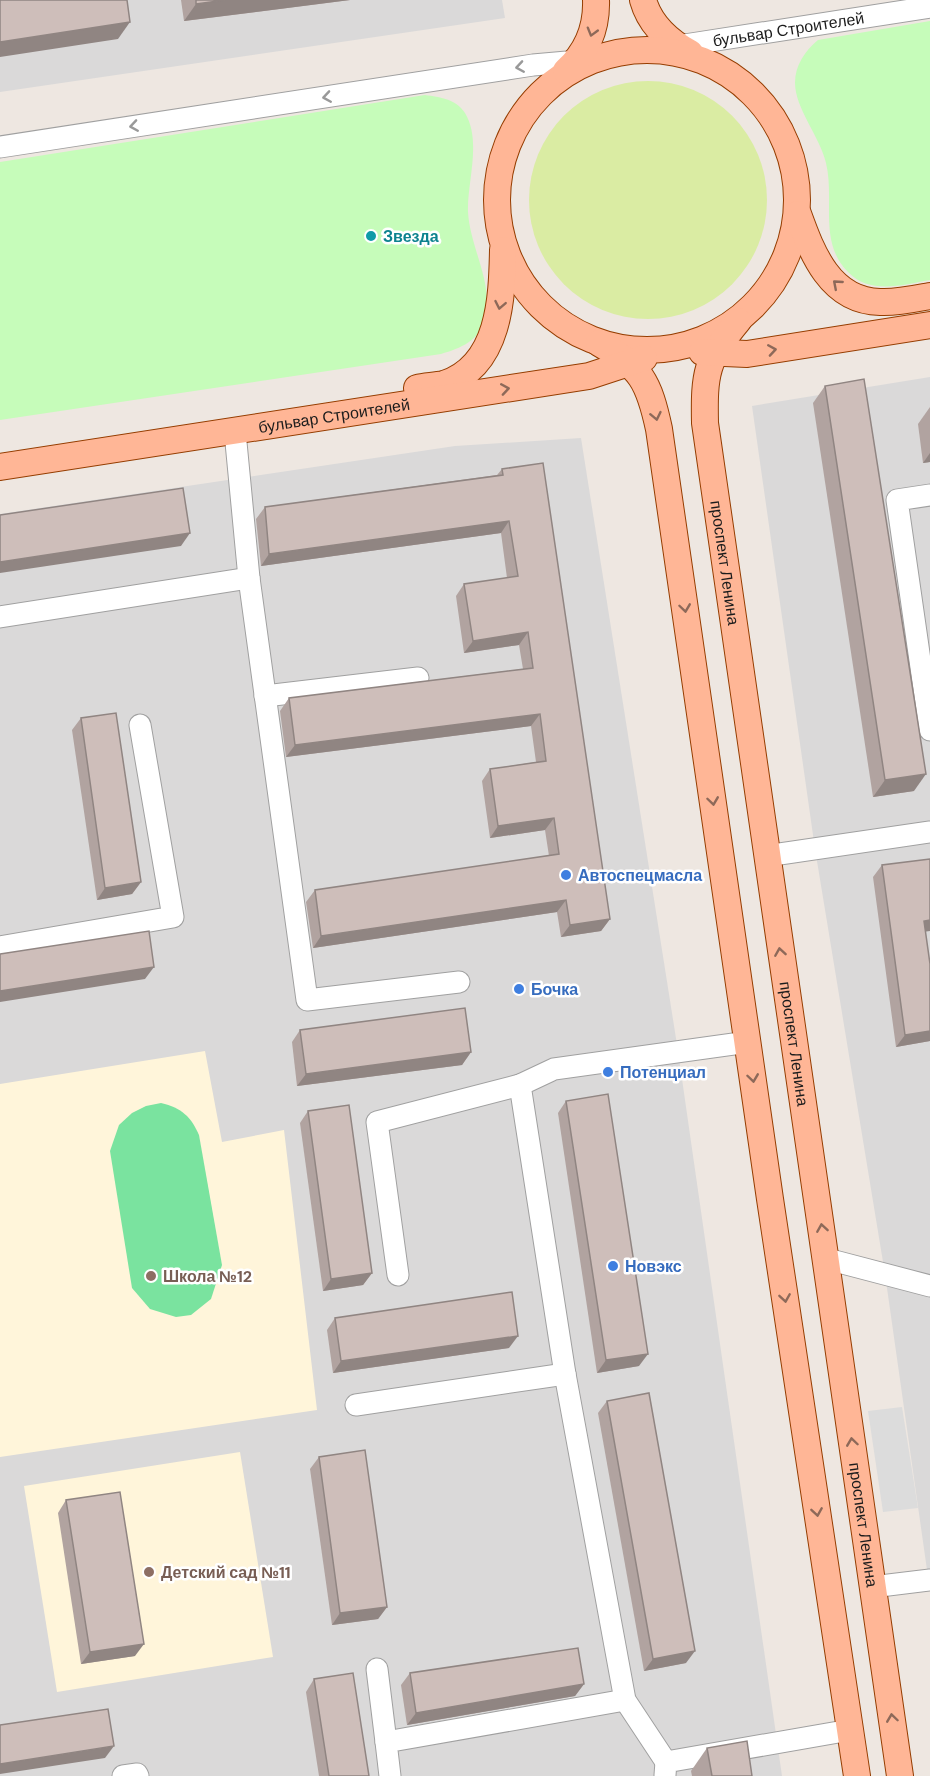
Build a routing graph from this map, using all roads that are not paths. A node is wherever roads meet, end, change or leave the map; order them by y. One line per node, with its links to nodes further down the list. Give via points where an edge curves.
1 (596, 0): 6 (main road, one-way to 6, via 588,44)
2 (643, 0): 4 (main road, via 655,24)
3 (930, 7): 4 (street, бульвар Строителей)
4 (676, 45): 5 (street, бульвар Строителей); 7 (main road)
5 (646, 51): 6 (main road); 7 (main road)
6 (590, 60): 8 (street, one-way to 8, via 533,65); 10 (main road, via 538,95 521,116 501,165 497,190)
7 (705, 62): 9 (main road, via 747,88 776,121 795,167)
8 (0, 147)
9 (798, 213): 11 (main road, one-way to 9, via 878,303 852,296 825,273 812,253); 12 (main road, via 792,239 771,285)
10 (503, 246): 14 (main road, via 514,271 545,311); 19 (main road, бульвар Строителей, one-way to 19, via 502,295 496,324 474,367 445,383)
11 (930, 296)
12 (738, 321): 15 (main road, via 697,342); 16 (main road, проспект Ленина)
13 (930, 326): 16 (main road, one-way to 13, via 747,354)
14 (599, 343): 15 (main road); 17 (main road)
15 (669, 349): 16 (main road); 17 (main road, бульвар Строителей)
16 (714, 354): 29 (main road, проспект Ленина, via 704,383 705,423)
17 (632, 364): 18 (main road, бульвар Строителей, one-way to 17, via 589,376); 32 (main road, one-way to 32, via 652,394 659,429)
18 (235, 432): 20 (main road, бульвар Строителей); 22 (street)
19 (0, 450)
20 (0, 467)
21 (930, 495): 27 (street, via 897,500)
22 (249, 578): 23 (street); 25 (street)
23 (0, 617)
24 (418, 678): 25 (street)
25 (265, 696): 31 (street, via 307,1000)
26 (140, 725): 30 (street, via 173,917)
27 (930, 730)
28 (930, 832): 29 (street)
29 (766, 856): 34 (main road, проспект Ленина, one-way to 29)
30 (0, 947)
31 (459, 982)
32 (748, 1042): 33 (street, via 554,1069); 43 (main road, one-way to 43)
33 (520, 1085): 35 (street, via 377,1122); 37 (street)
34 (827, 1259): 36 (street); 40 (main road, проспект Ленина, one-way to 34)
35 (398, 1275)
36 (930, 1286)
37 (565, 1374): 38 (street); 42 (street)
38 (356, 1405)
39 (930, 1580): 40 (street)
40 (872, 1587): 50 (main road, проспект Ленина, one-way to 40)
41 (377, 1669): 44 (street)
42 (625, 1700): 44 (street); 45 (street)
43 (850, 1730): 45 (street); 49 (main road)
44 (386, 1742): 48 (street)
45 (666, 1769)
46 (123, 1776): 47 (street)
47 (138, 1776)
48 (390, 1776)
49 (857, 1776)
50 (900, 1776)

